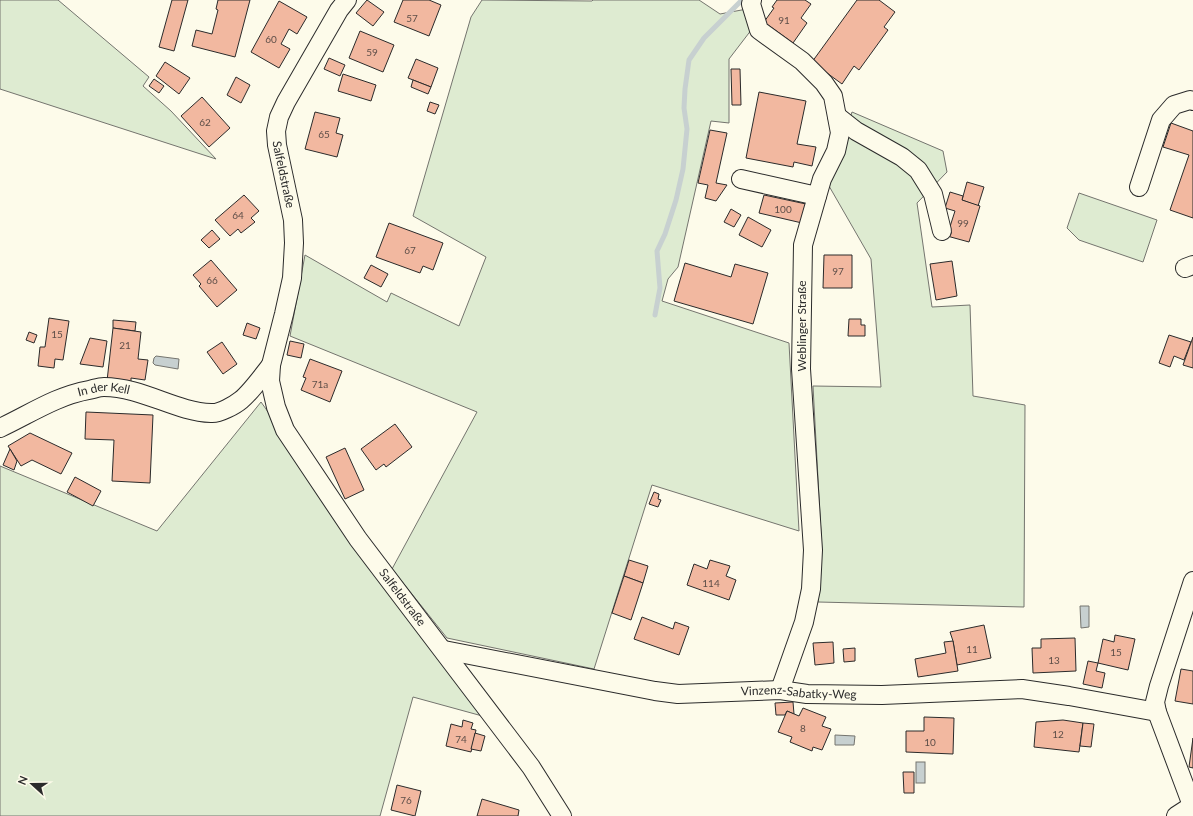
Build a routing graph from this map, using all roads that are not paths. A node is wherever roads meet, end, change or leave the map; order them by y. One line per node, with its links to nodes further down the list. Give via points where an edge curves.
1 (347, 0): 9 (street, Salfeldstraße, via 279,117 277,145 293,220 294,243 292,278)
2 (752, 0): 4 (street, Weblinger Straße, via 759,30 802,61 824,83 833,96)
3 (1193, 101): 6 (street, via 1174,105 1161,120)
4 (837, 116): 7 (street, Weblinger Straße, via 840,133 836,151 822,179); 8 (street, via 918,170 933,194)
5 (741, 179): 7 (street)
6 (1139, 187)
7 (817, 196): 14 (street, Weblinger Straße, via 803,245 802,291 801,369 813,550 811,589 804,622)
8 (942, 231)
9 (271, 365): 10 (street, Salfeldstraße, via 242,399); 13 (street, Salfeldstraße, via 270,380 274,400 284,430 358,539)
10 (212, 414): 11 (street, In der Kell, via 190,410 143,394 104,387 73,393)
11 (0, 428)
12 (1193, 581): 15 (street, via 1155,702)
13 (444, 650): 14 (street, Vinzenz-Sabatky-Weg, via 678,694); 17 (street, Salfeldstraße, via 531,767)
14 (780, 690): 15 (street, Vinzenz-Sabatky-Weg, via 808,694 882,695 1022,689)
15 (1157, 712): 16 (street)
16 (1193, 806): 18 (street)
17 (562, 816)
18 (1176, 816)

